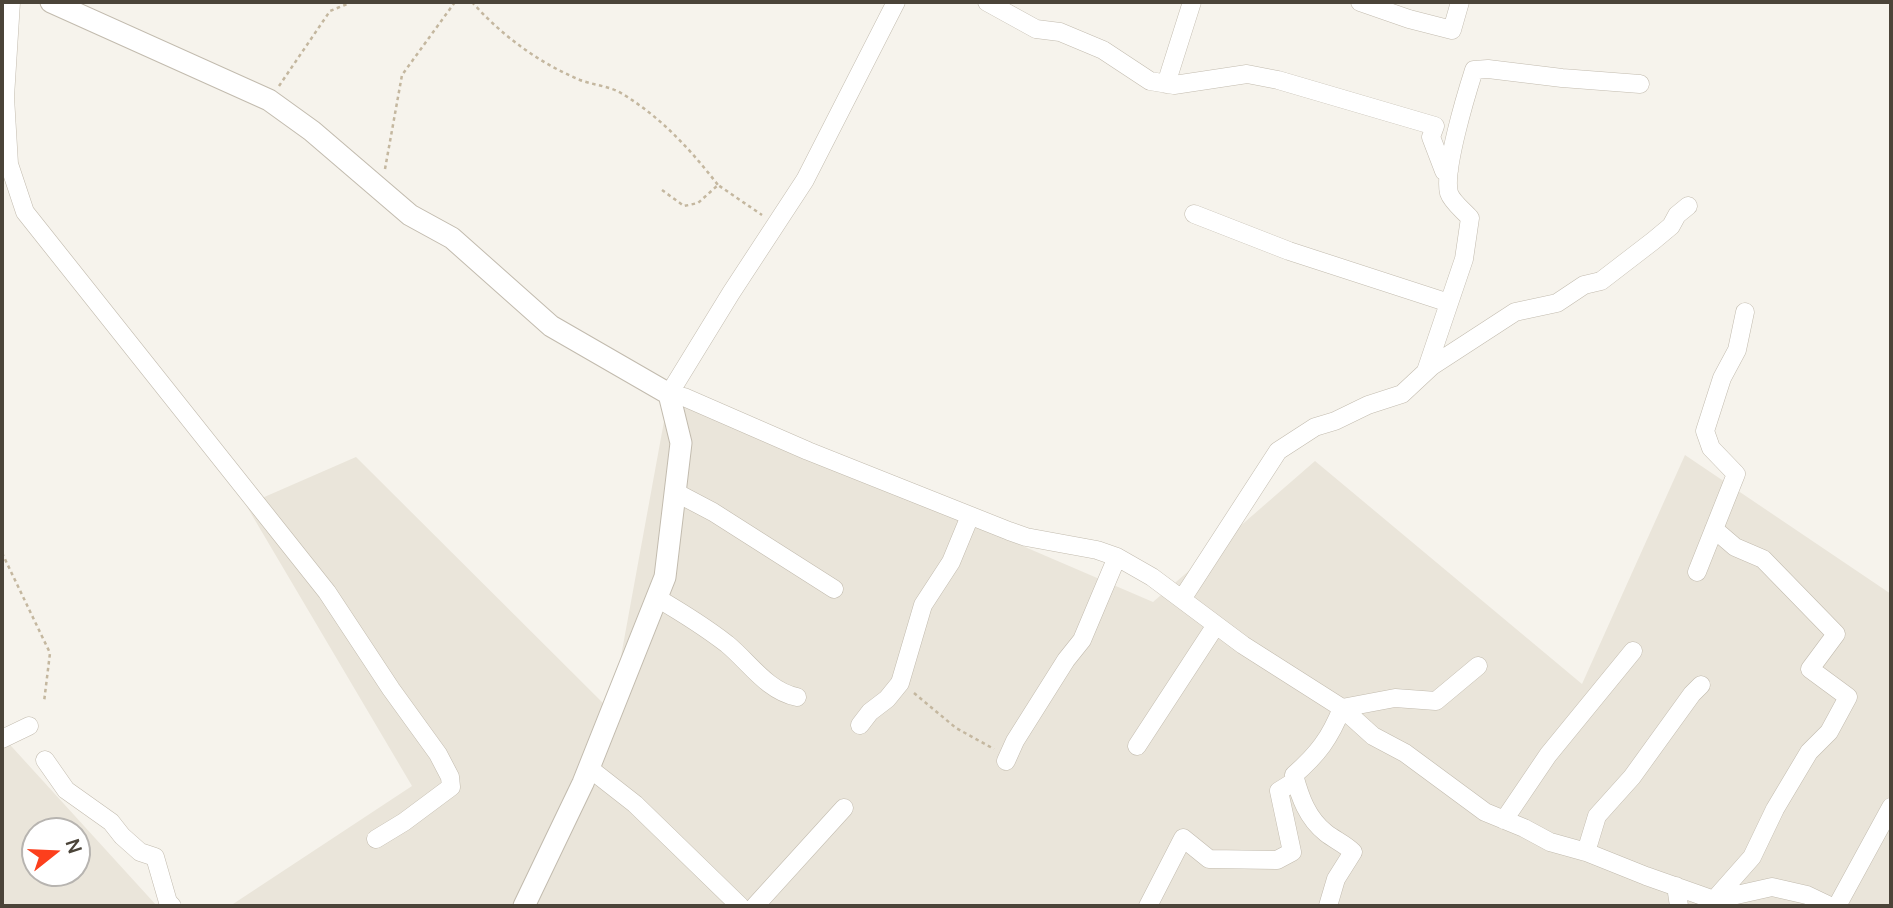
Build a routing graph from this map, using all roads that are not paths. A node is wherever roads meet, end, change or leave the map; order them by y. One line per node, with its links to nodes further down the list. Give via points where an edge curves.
1 (11, 2): 42 (street, via 5,97 9,164 25,212 327,592 450,777 451,787)
2 (51, 2): 16 (street, via 269,100 410,215 452,238 551,326)
3 (896, 2): 16 (street, via 805,180)
4 (988, 2): 8 (street, via 1036,29 1060,32 1103,50 1150,81)
5 (1192, 2): 8 (street)
6 (1360, 2): 7 (street, via 1452,30)
7 (1460, 2)
8 (1166, 84): 10 (street, via 1247,74 1435,126 1431,137 1444,171)
9 (1640, 84): 10 (street, via 1474,70)
10 (1449, 171): 13 (street, via 1450,195 1470,218 1464,259)
11 (1688, 206): 15 (street, via 1671,226 1601,281 1584,285 1557,303 1516,312)
12 (1194, 214): 13 (street, via 1289,251)
13 (1449, 303): 15 (street)
14 (1745, 312): 19 (street, via 1737,350 1722,378 1705,431 1711,448 1736,474)
15 (1426, 371): 24 (street, via 1402,394 1315,427 1278,452)
16 (669, 394): 17 (street, via 681,443); 18 (street)
17 (676, 492): 22 (street); 23 (street, via 666,578)
18 (970, 516): 20 (street, via 1026,537); 31 (street, via 950,562 923,605 900,683)
19 (1714, 529): 21 (street); 45 (street, via 1735,547 1763,559 1836,634 1810,669 1849,698 1829,732 1808,752 1752,857)
20 (1117, 557): 24 (street); 36 (street, via 1082,640)
21 (1697, 572)
22 (834, 589)
23 (657, 598): 29 (street, via 729,645 761,677); 37 (street)
24 (1182, 599): 25 (street)
25 (1216, 625): 30 (street); 34 (street)
26 (1633, 651): 41 (street, via 1548,755)
27 (1478, 666): 30 (street, via 1436,701 1395,698)
28 (1701, 685): 43 (street, via 1597,816)
29 (797, 697)
30 (1342, 708): 38 (street, via 1333,730 1315,757 1294,775); 41 (street, via 1373,736 1405,753 1485,812)
31 (860, 725)
32 (29, 726): 33 (street)
33 (2, 739)
34 (1137, 746)
35 (45, 760): 46 (street, via 66,790 111,822 140,852 155,857)
36 (1006, 761)
37 (589, 768): 47 (street); 48 (street, via 635,804)
38 (1295, 781): 50 (street, via 1279,791 1293,852 1277,860 1209,859 1183,838); 51 (street, via 1312,819 1353,852 1336,879)
39 (1891, 807): 54 (street)
40 (844, 808): 49 (street)
41 (1504, 820): 43 (street, via 1550,842)
42 (376, 839)
43 (1586, 852): 44 (street)
44 (1676, 886): 45 (street); 52 (street)
45 (1720, 903): 53 (street, via 1772,887)
46 (172, 906)
47 (524, 906)
48 (740, 906)
49 (755, 906)
50 (1148, 906)
51 (1328, 906)
52 (1679, 906)
53 (1830, 906)
54 (1838, 906)

